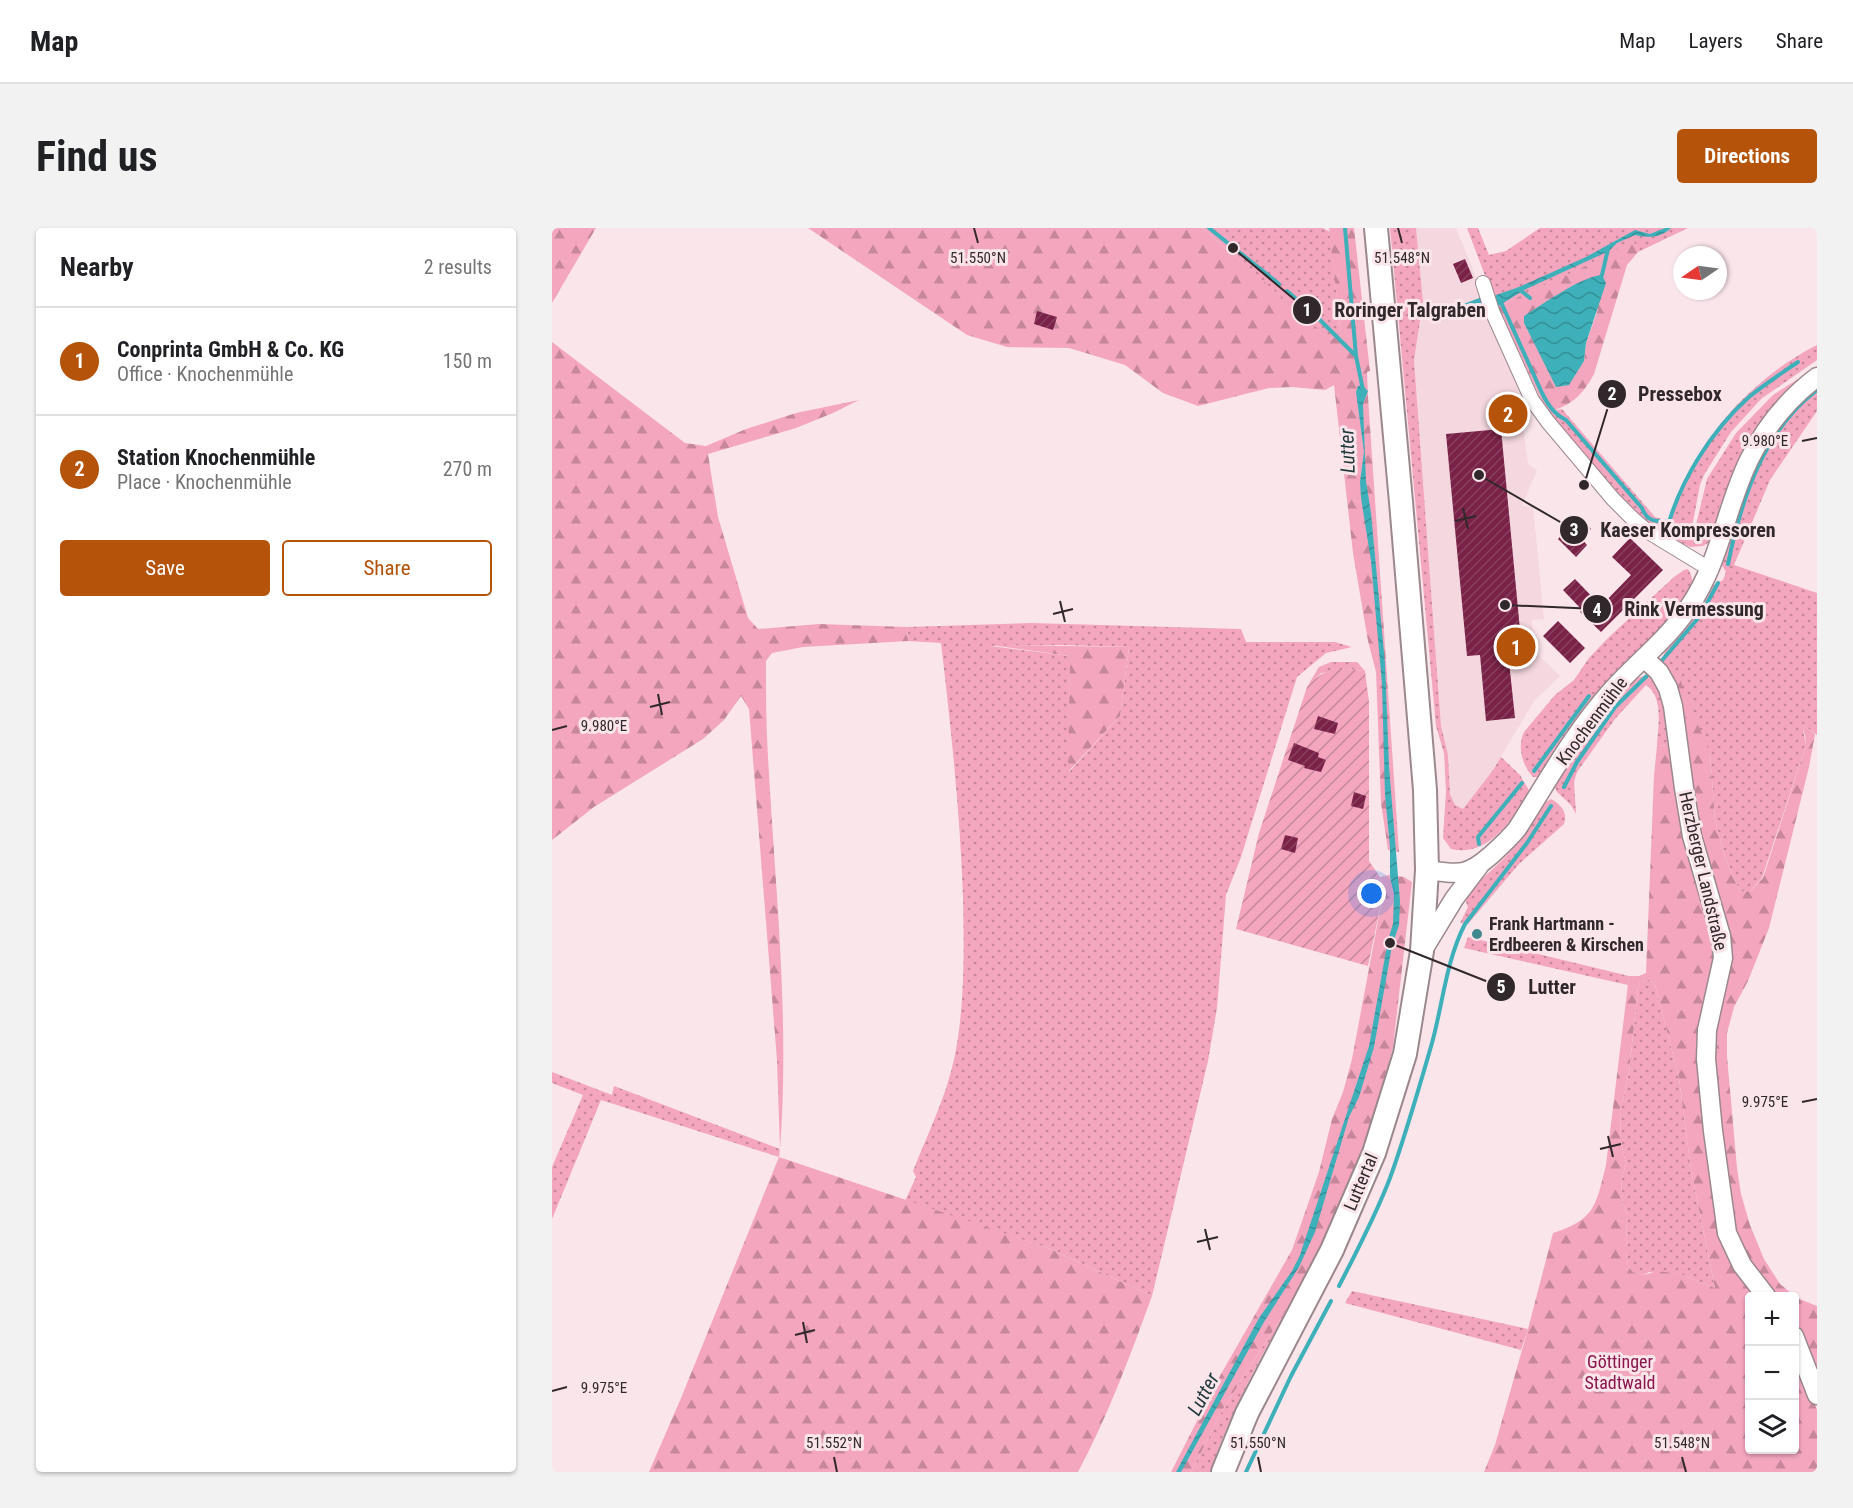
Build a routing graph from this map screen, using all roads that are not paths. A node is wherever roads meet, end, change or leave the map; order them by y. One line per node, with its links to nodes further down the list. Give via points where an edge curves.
1 (1376, 228): 7 (main road, Luttertal, via 1422,742)
2 (1484, 287): 4 (street, via 1532,400 1578,459 1647,531)
3 (1817, 376): 4 (street, Knochenmühle, via 1766,428 1734,498)
4 (1710, 570): 5 (street, Knochenmühle, via 1674,628)
5 (1644, 658): 6 (street, Knochenmühle, via 1594,712 1517,829); 9 (street, Herzberger Landstraße, via 1659,672 1673,706 1692,836 1721,936 1723,958 1707,1030 1713,1131 1727,1233 1742,1265)
6 (1483, 862): 7 (street, via 1460,873); 8 (street, Knochenmühle, via 1454,899)
7 (1427, 870): 8 (main road, Luttertal)
8 (1422, 951): 12 (main road, Luttertal, via 1405,1054 1374,1153 1332,1250 1246,1413)
9 (1763, 1292)
10 (1798, 1346): 11 (street)
11 (1817, 1395)
12 (1223, 1472)

